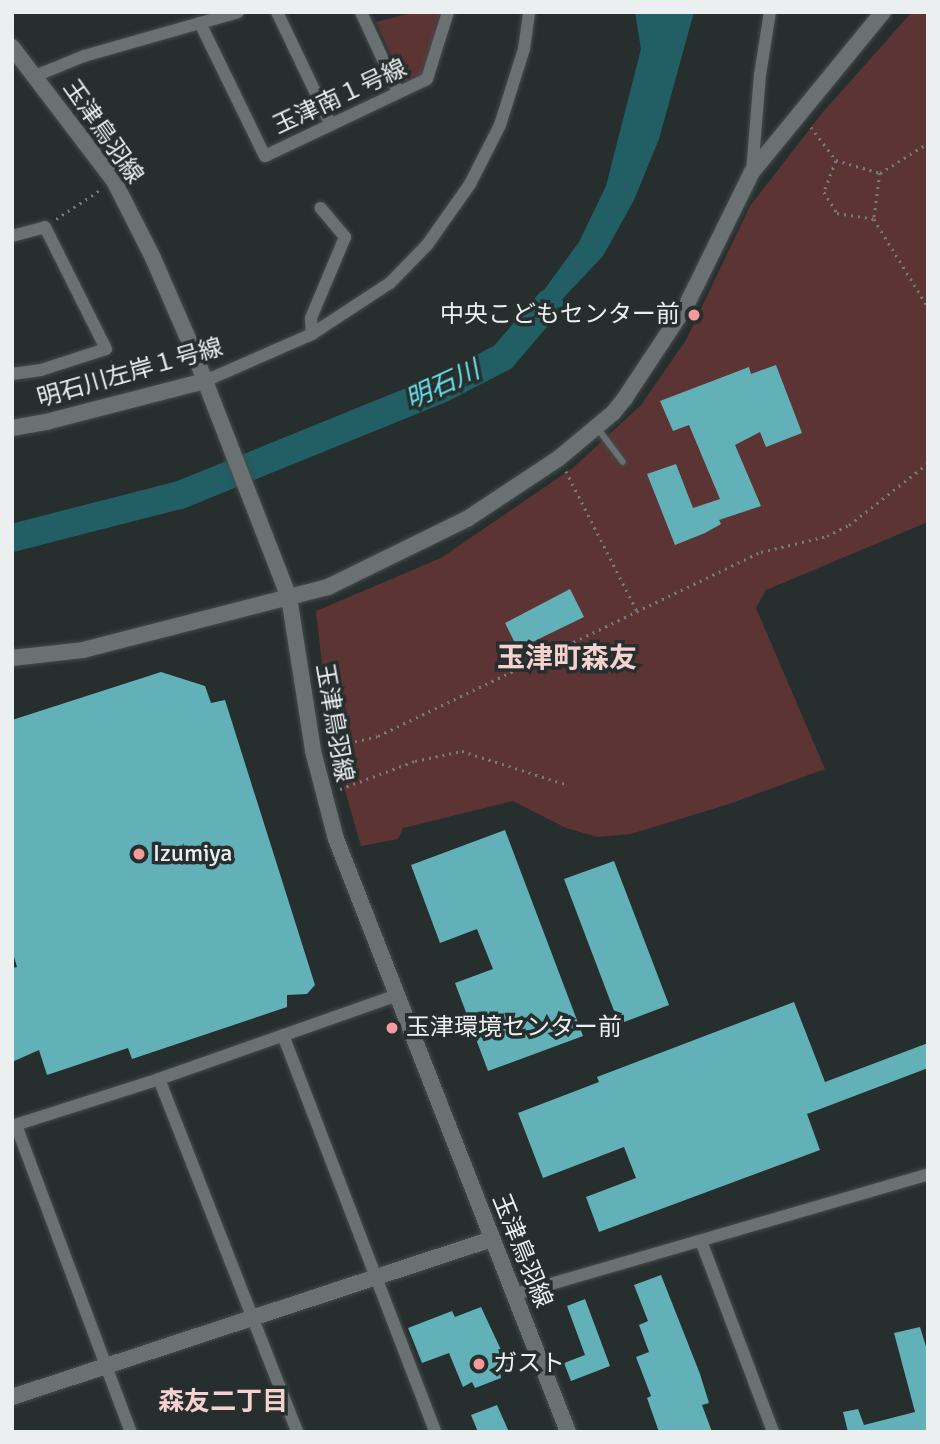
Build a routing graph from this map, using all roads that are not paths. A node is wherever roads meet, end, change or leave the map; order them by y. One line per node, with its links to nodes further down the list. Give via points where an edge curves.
1 (238, 12): 8 (street)
2 (277, 12): 12 (street)
3 (361, 12): 11 (street)
4 (448, 12): 11 (street, 玉津南１号線, via 427,79)
5 (529, 12): 16 (street, 明石川左岸１号線, via 524,49 500,125 470,184 427,245 390,283)
6 (770, 12): 13 (street)
7 (883, 12): 13 (street)
8 (200, 23): 10 (street, via 84,55); 12 (street, 玉津南１号線, via 265,156)
9 (12, 47): 10 (street, 玉津鳥羽線)
10 (36, 76): 18 (street, 玉津鳥羽線, via 114,181 153,258)
11 (398, 92): 12 (street, 玉津南１号線)
12 (330, 123)
13 (752, 172): 19 (street, via 686,306 625,398)
14 (321, 208): 16 (street, via 345,237 311,317)
15 (12, 236): 17 (street, via 45,227 106,349 41,370)
16 (312, 334): 18 (street, 明石川左岸１号線)
17 (12, 374)
18 (205, 381): 20 (street, 明石川左岸１号線); 22 (street, 玉津鳥羽線)
19 (597, 427): 21 (lane); 22 (street, via 467,519 328,587)
20 (12, 428)
21 (623, 462)
22 (289, 597): 23 (street, via 83,650); 24 (street, 玉津鳥羽線, via 323,796)
23 (12, 658)
24 (398, 995): 25 (street); 29 (street, 玉津鳥羽線)
25 (283, 1035): 26 (street); 31 (street)
26 (159, 1079): 27 (street); 33 (street)
27 (14, 1126): 34 (street)
28 (928, 1174): 30 (street)
29 (492, 1239): 31 (street); 32 (street, 玉津鳥羽線)
30 (701, 1241): 32 (street); 40 (street)
31 (376, 1277): 33 (street); 38 (street)
32 (516, 1294): 39 (street, 玉津鳥羽線)
33 (252, 1318): 34 (street); 37 (street)
34 (106, 1367): 35 (street); 36 (street)
35 (12, 1397)
36 (131, 1432)
37 (297, 1432)
38 (435, 1432)
39 (568, 1432)
40 (773, 1432)

